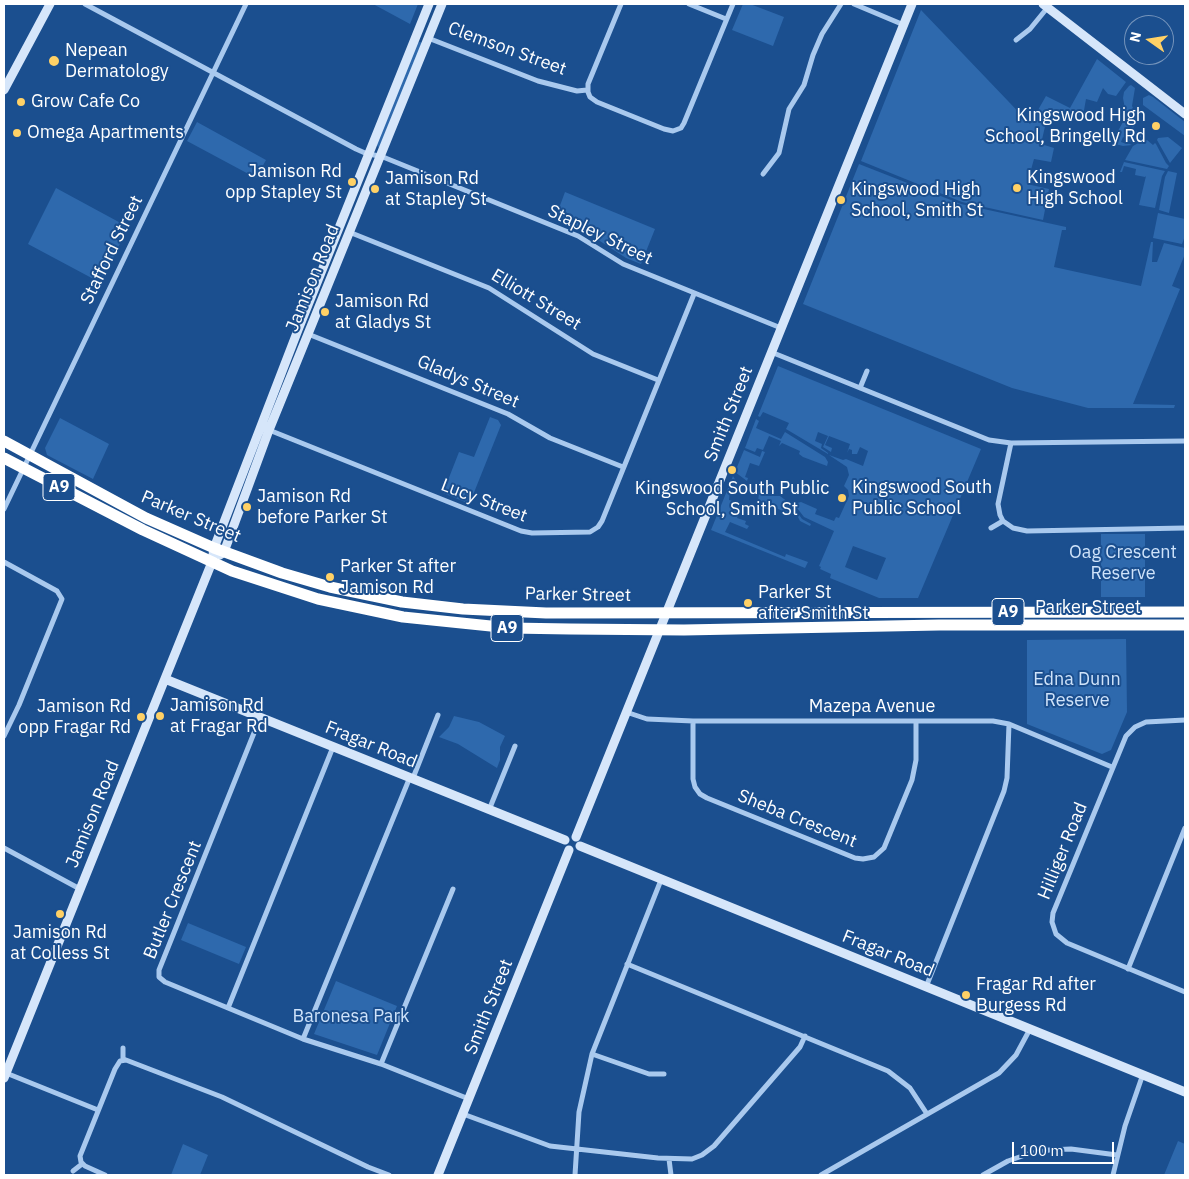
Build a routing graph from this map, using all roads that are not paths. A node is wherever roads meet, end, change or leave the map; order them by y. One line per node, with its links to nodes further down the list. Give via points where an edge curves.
1 (50, 4): 19 (street)
2 (85, 4): 18 (street, Stapley Street)
3 (246, 4): 18 (street, Stafford Street)
4 (429, 4): 15 (street, Jamison Road)
5 (442, 4): 16 (street, Jamison Road)
6 (621, 4): 20 (street)
7 (688, 4): 13 (street)
8 (733, 4): 13 (street)
9 (841, 4): 24 (street, via 822,34 804,85 789,109 779,153)
10 (854, 4): 14 (street)
11 (912, 4): 14 (street, Smith Street)
12 (1045, 5): 17 (street, via 1030,30); 21 (street)
13 (726, 19): 20 (street, via 684,123 678,130 664,129 596,102)
14 (904, 24): 28 (street, Smith Street)
15 (417, 34): 16 (street, Clemson Street); 22 (street, Jamison Road)
16 (428, 38): 20 (street, Clemson Street, via 538,81 577,91); 23 (street, Jamison Road)
17 (1016, 40)
18 (213, 73): 22 (street, Stapley Street); 39 (street, Stafford Street)
19 (4, 90)
20 (587, 90)
21 (1185, 114)
22 (369, 154): 23 (street, Stapley Street); 25 (street, Jamison Road)
23 (380, 156): 26 (street, Jamison Road); 27 (street, Stapley Street, via 580,237 623,264)
24 (763, 174)
25 (339, 227): 26 (street, Elliott Street); 29 (street, Jamison Road)
26 (350, 232): 30 (street, Jamison Road); 33 (street, Elliott Street, via 489,288 593,354)
27 (694, 294): 28 (street, Stapley Street); 33 (street, Lucy Street)
28 (781, 328): 31 (street, Smith Street)
29 (298, 330): 30 (street, Gladys Street); 35 (street, Jamison Road)
30 (308, 334): 35 (street, Jamison Road); 41 (street, Gladys Street, via 508,414 550,438)
31 (771, 352): 34 (street); 51 (street, Smith Street)
32 (867, 371): 34 (street)
33 (658, 380): 41 (street, Lucy Street)
34 (860, 388): 38 (street, via 978,437)
35 (265, 428): 41 (street, Lucy Street, via 527,532 583,533 595,529 602,521); 47 (street, Jamison Road)
36 (4, 441): 39 (highway, Parker Street / A9)
37 (1185, 442): 38 (street)
38 (1010, 443): 44 (street, via 998,504)
39 (29, 455): 42 (street, Stafford Street); 47 (highway, Parker Street / A9, via 146,518)
40 (4, 458): 42 (highway, Parker Street / A9)
41 (623, 467)
42 (23, 468): 43 (street, Stafford Street); 49 (highway, Parker Street / A9)
43 (4, 509)
44 (1003, 520): 45 (street); 46 (street, via 1013,528 1023,530)
45 (991, 528)
46 (1185, 528)
47 (219, 550): 49 (street, Jamison Road); 51 (highway, Parker Street / A9, via 317,583 402,602 496,611)
48 (4, 562): 62 (street, via 57,591 62,599)
49 (212, 562): 53 (highway, Parker Street / A9, via 310,596 403,617 510,628); 54 (street, Jamison Road)
50 (1185, 612): 51 (highway, Parker Street / A9)
51 (667, 613): 53 (street, Smith Street)
52 (1185, 625): 53 (highway, Parker Street / A9)
53 (659, 630): 55 (street, Smith Street)
54 (165, 679): 57 (street, Fragar Road); 75 (street, Jamison Road)
55 (625, 712): 59 (street, Mazepa Avenue, via 647,719); 69 (street, Smith Street)
56 (438, 715): 66 (street)
57 (260, 718): 64 (street, Fragar Road); 81 (street, Butler Crescent, via 158,972 158,977 164,982)
58 (1185, 720): 65 (street, Hilliger Road, via 1151,721 1135,727 1126,736)
59 (693, 721): 60 (street, Mazepa Avenue); 60 (street, Sheba Crescent, via 693,779 700,794 863,859 874,857 884,848 912,780 916,760)
60 (916, 721): 61 (street, Mazepa Avenue, via 980,720)
61 (1008, 724): 65 (street, Mazepa Avenue); 79 (street, via 1004,791)
62 (4, 736)
63 (515, 746): 67 (street)
64 (333, 747): 66 (street, Fragar Road); 81 (street)
65 (1112, 767): 78 (street, Hilliger Road, via 1052,922 1062,941)
66 (411, 778): 67 (street, Fragar Road); 84 (street)
67 (489, 810): 70 (street, Fragar Road)
68 (1185, 828): 78 (street)
69 (576, 837): 70 (street); 71 (street)
70 (566, 840): 73 (street)
71 (580, 846): 73 (street, via 574,851); 74 (street, Fragar Road)
72 (4, 848): 75 (street)
73 (569, 850): 93 (street, Smith Street)
74 (661, 880): 77 (street); 79 (street, Fragar Road)
75 (80, 889): 91 (street, Jamison Road)
76 (453, 889): 88 (street)
77 (626, 964): 83 (street); 86 (street)
78 (1128, 969): 80 (street, Hilliger Road)
79 (926, 987): 82 (street, Fragar Road)
80 (1185, 992)
81 (228, 1008): 84 (street, Butler Crescent)
82 (1030, 1029): 90 (street, Fragar Road); 96 (street, via 1019,1051 1003,1070)
83 (805, 1036): 96 (street, via 894,1074 910,1088); 99 (street, via 800,1047 710,1150 692,1158)
84 (303, 1039): 88 (street, Butler Crescent)
85 (122, 1048): 87 (street)
86 (592, 1054): 89 (street, via 650,1074); 97 (street, via 581,1100)
87 (123, 1060): 94 (street, via 115,1068); 103 (street, via 222,1097)
88 (381, 1064): 93 (street, Butler Crescent)
89 (664, 1074)
90 (1143, 1074): 92 (street, Fragar Road); 98 (street)
91 (5, 1076): 94 (street)
92 (1185, 1092)
93 (469, 1099): 95 (street, Smith Street)
94 (98, 1110): 100 (street, via 81,1152)
95 (463, 1114): 97 (street, via 544,1144); 104 (street, Smith Street)
96 (927, 1114): 107 (street)
97 (576, 1149): 99 (street); 105 (street)
98 (1117, 1155): 108 (street, via 1071,1149 1049,1150 1008,1161); 109 (street)
99 (669, 1159): 106 (street)
100 (82, 1164): 101 (street); 102 (street)
101 (73, 1171)
102 (105, 1175)
103 (389, 1175)
104 (438, 1175)
105 (575, 1175)
106 (670, 1175)
107 (821, 1175)
108 (983, 1175)
109 (1113, 1175)

